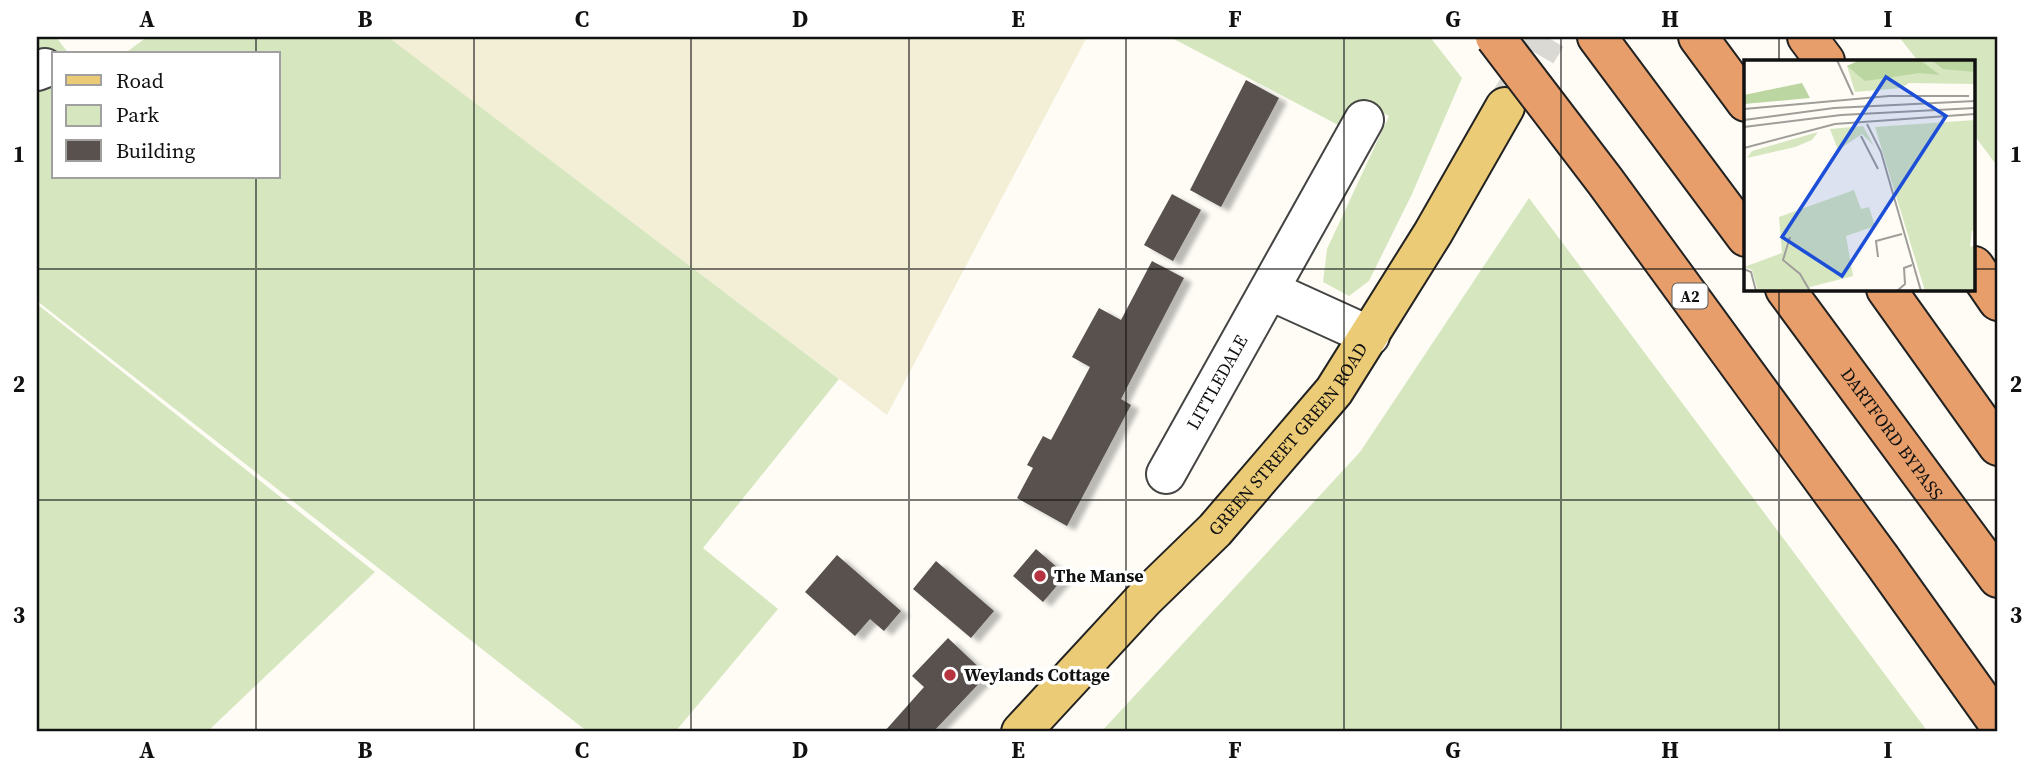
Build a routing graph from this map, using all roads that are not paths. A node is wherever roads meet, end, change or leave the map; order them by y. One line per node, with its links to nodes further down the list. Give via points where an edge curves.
1 (1495, 37): 19 (highway, A2, bridge, via 1605,181)
2 (1597, 37): 9 (highway)
3 (1698, 37): 6 (highway)
4 (1807, 37): 5 (highway)
5 (1824, 60)
6 (1744, 99)
7 (1505, 107): 15 (main road, GREEN STREET GREEN ROAD)
8 (1364, 120): 13 (street, LITTLEDALE)
9 (1744, 234)
10 (1976, 269): 14 (highway)
11 (1786, 290): 18 (highway, DARTFORD BYPASS)
12 (1887, 290): 16 (highway)
13 (1271, 291): 15 (street); 17 (street, LITTLEDALE)
14 (1998, 301)
15 (1370, 336): 20 (main road, GREEN STREET GREEN ROAD, via 1334,391 1224,520)
16 (1996, 443)
17 (1166, 474)
18 (1998, 578)
19 (1998, 723)
20 (1021, 732)

